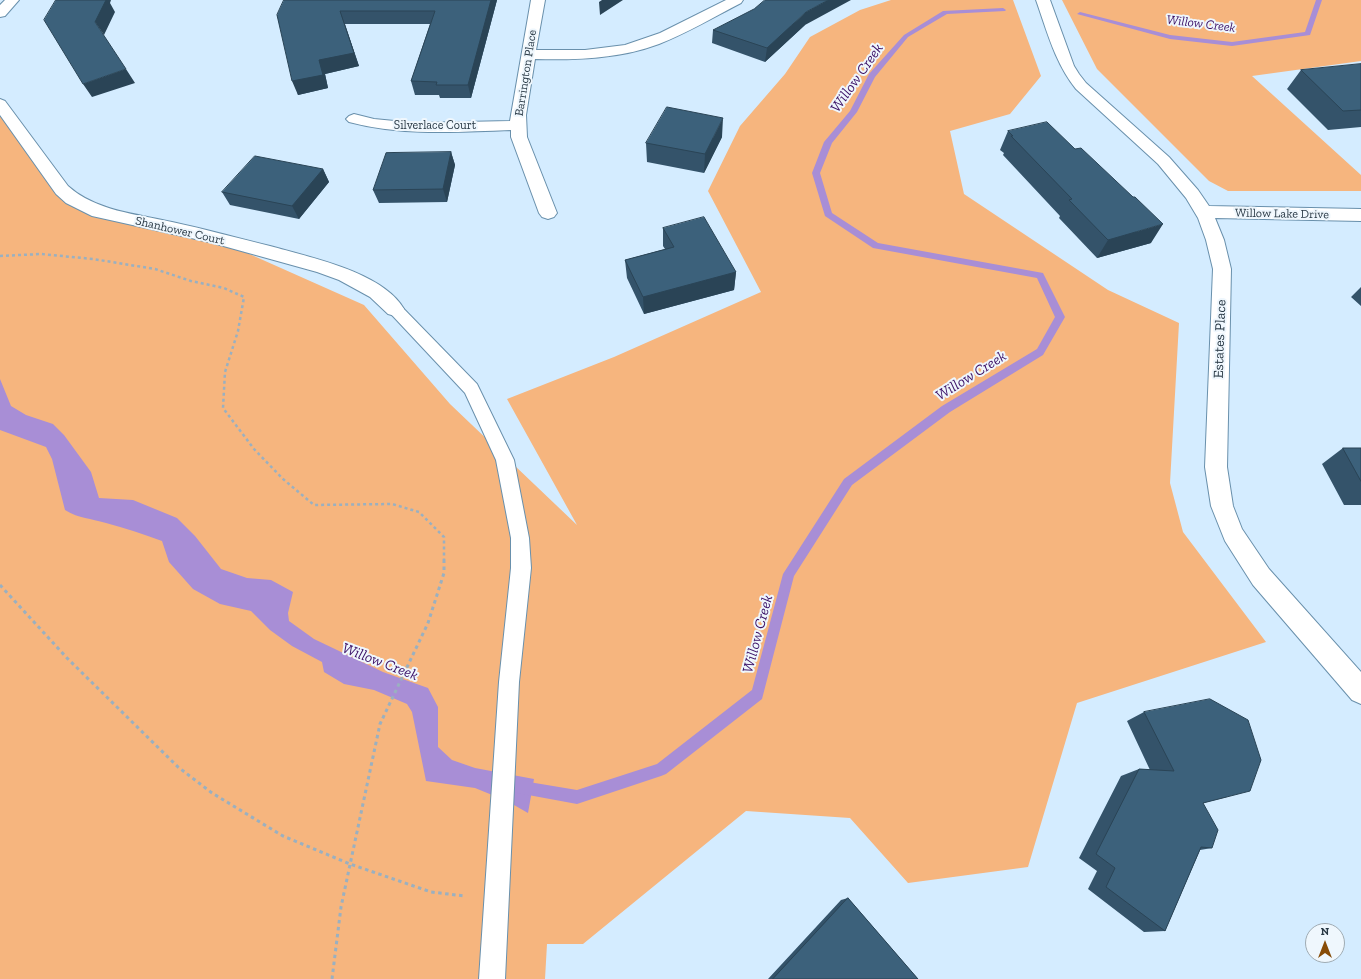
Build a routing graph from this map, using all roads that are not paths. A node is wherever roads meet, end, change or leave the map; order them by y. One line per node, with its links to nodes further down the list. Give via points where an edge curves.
1 (12, 0): 5 (street)
2 (538, 0): 6 (street, Barrington Place)
3 (736, 0): 6 (street, via 641,46 589,55)
4 (1043, 0): 10 (street, Estates Place, via 1072,76 1170,167 1188,188)
5 (0, 13)
6 (528, 54): 9 (street, Barrington Place)
7 (0, 104): 13 (street, Shanhower Court, via 62,190 72,199 98,212 209,236 322,267 345,275 377,292)
8 (354, 120): 9 (street, Silverlace Court, via 408,128)
9 (518, 125): 11 (street, Barrington Place, via 519,137)
10 (1203, 212): 12 (street, Willow Lake Drive); 14 (street, Estates Place, via 1217,245 1222,269 1216,467 1222,506 1233,534 1261,577)
11 (548, 213)
12 (1361, 215)
13 (395, 309): 15 (lane, via 471,389 505,460 520,538 521,568 509,682)
14 (1361, 692)
15 (492, 979)

